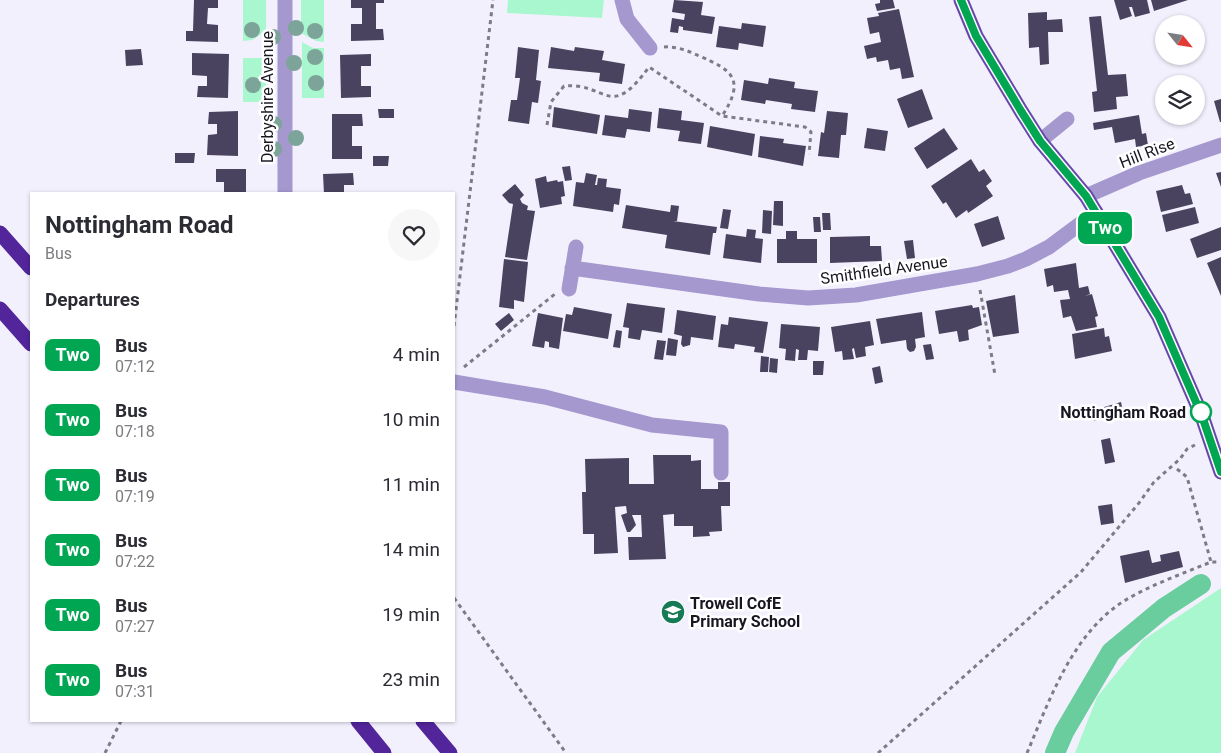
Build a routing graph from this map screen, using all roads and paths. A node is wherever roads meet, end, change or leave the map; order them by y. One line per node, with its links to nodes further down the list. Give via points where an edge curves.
1 (284, 0): 12 (street, Derbyshire Avenue)
2 (493, 0): 22 (path)
3 (622, 0): 5 (street, via 626,19)
4 (961, 0): 9 (main road, via 976,36)
5 (650, 48): 6 (path, via 669,46 688,51 718,64 731,74 735,88)
6 (722, 116): 8 (path, via 649,68 631,89 616,97 564,86 551,102); 11 (path, via 805,126 810,132)
7 (1067, 119): 9 (street)
8 (547, 125)
9 (1040, 141): 13 (main road)
10 (1221, 145): 13 (street, Hill Rise, via 1139,173)
11 (809, 154)
12 (285, 192)
13 (1086, 196): 14 (main road)
14 (1096, 212): 19 (street, Smithfield Avenue, via 1026,259); 29 (main road, via 1159,317 1202,416)
15 (0, 233): 17 (highway)
16 (576, 247): 18 (street)
17 (30, 267)
18 (572, 268): 19 (street, Smithfield Avenue, via 808,298 856,295); 20 (street)
19 (977, 274): 24 (path)
20 (570, 288): 25 (path, via 560,290 460,370)
21 (0, 309): 23 (highway)
22 (455, 318)
23 (30, 343)
24 (995, 375)
25 (455, 380)
26 (455, 382): 30 (street, via 545,397 652,425 721,432)
27 (1187, 449): 41 (path, via 1180,460 1154,482 1081,572)
28 (1177, 469): 31 (path, via 1187,477)
29 (1221, 472)
30 (721, 473)
31 (1210, 562): 32 (path); 42 (path, via 1124,601 1089,631 1067,666)
32 (1218, 562)
33 (455, 599): 40 (path)
34 (120, 722): 37 (path)
35 (359, 722): 38 (highway)
36 (424, 722): 39 (highway)
37 (105, 753)
38 (384, 753)
39 (450, 753)
40 (566, 753)
41 (878, 753)
42 (1027, 753)

